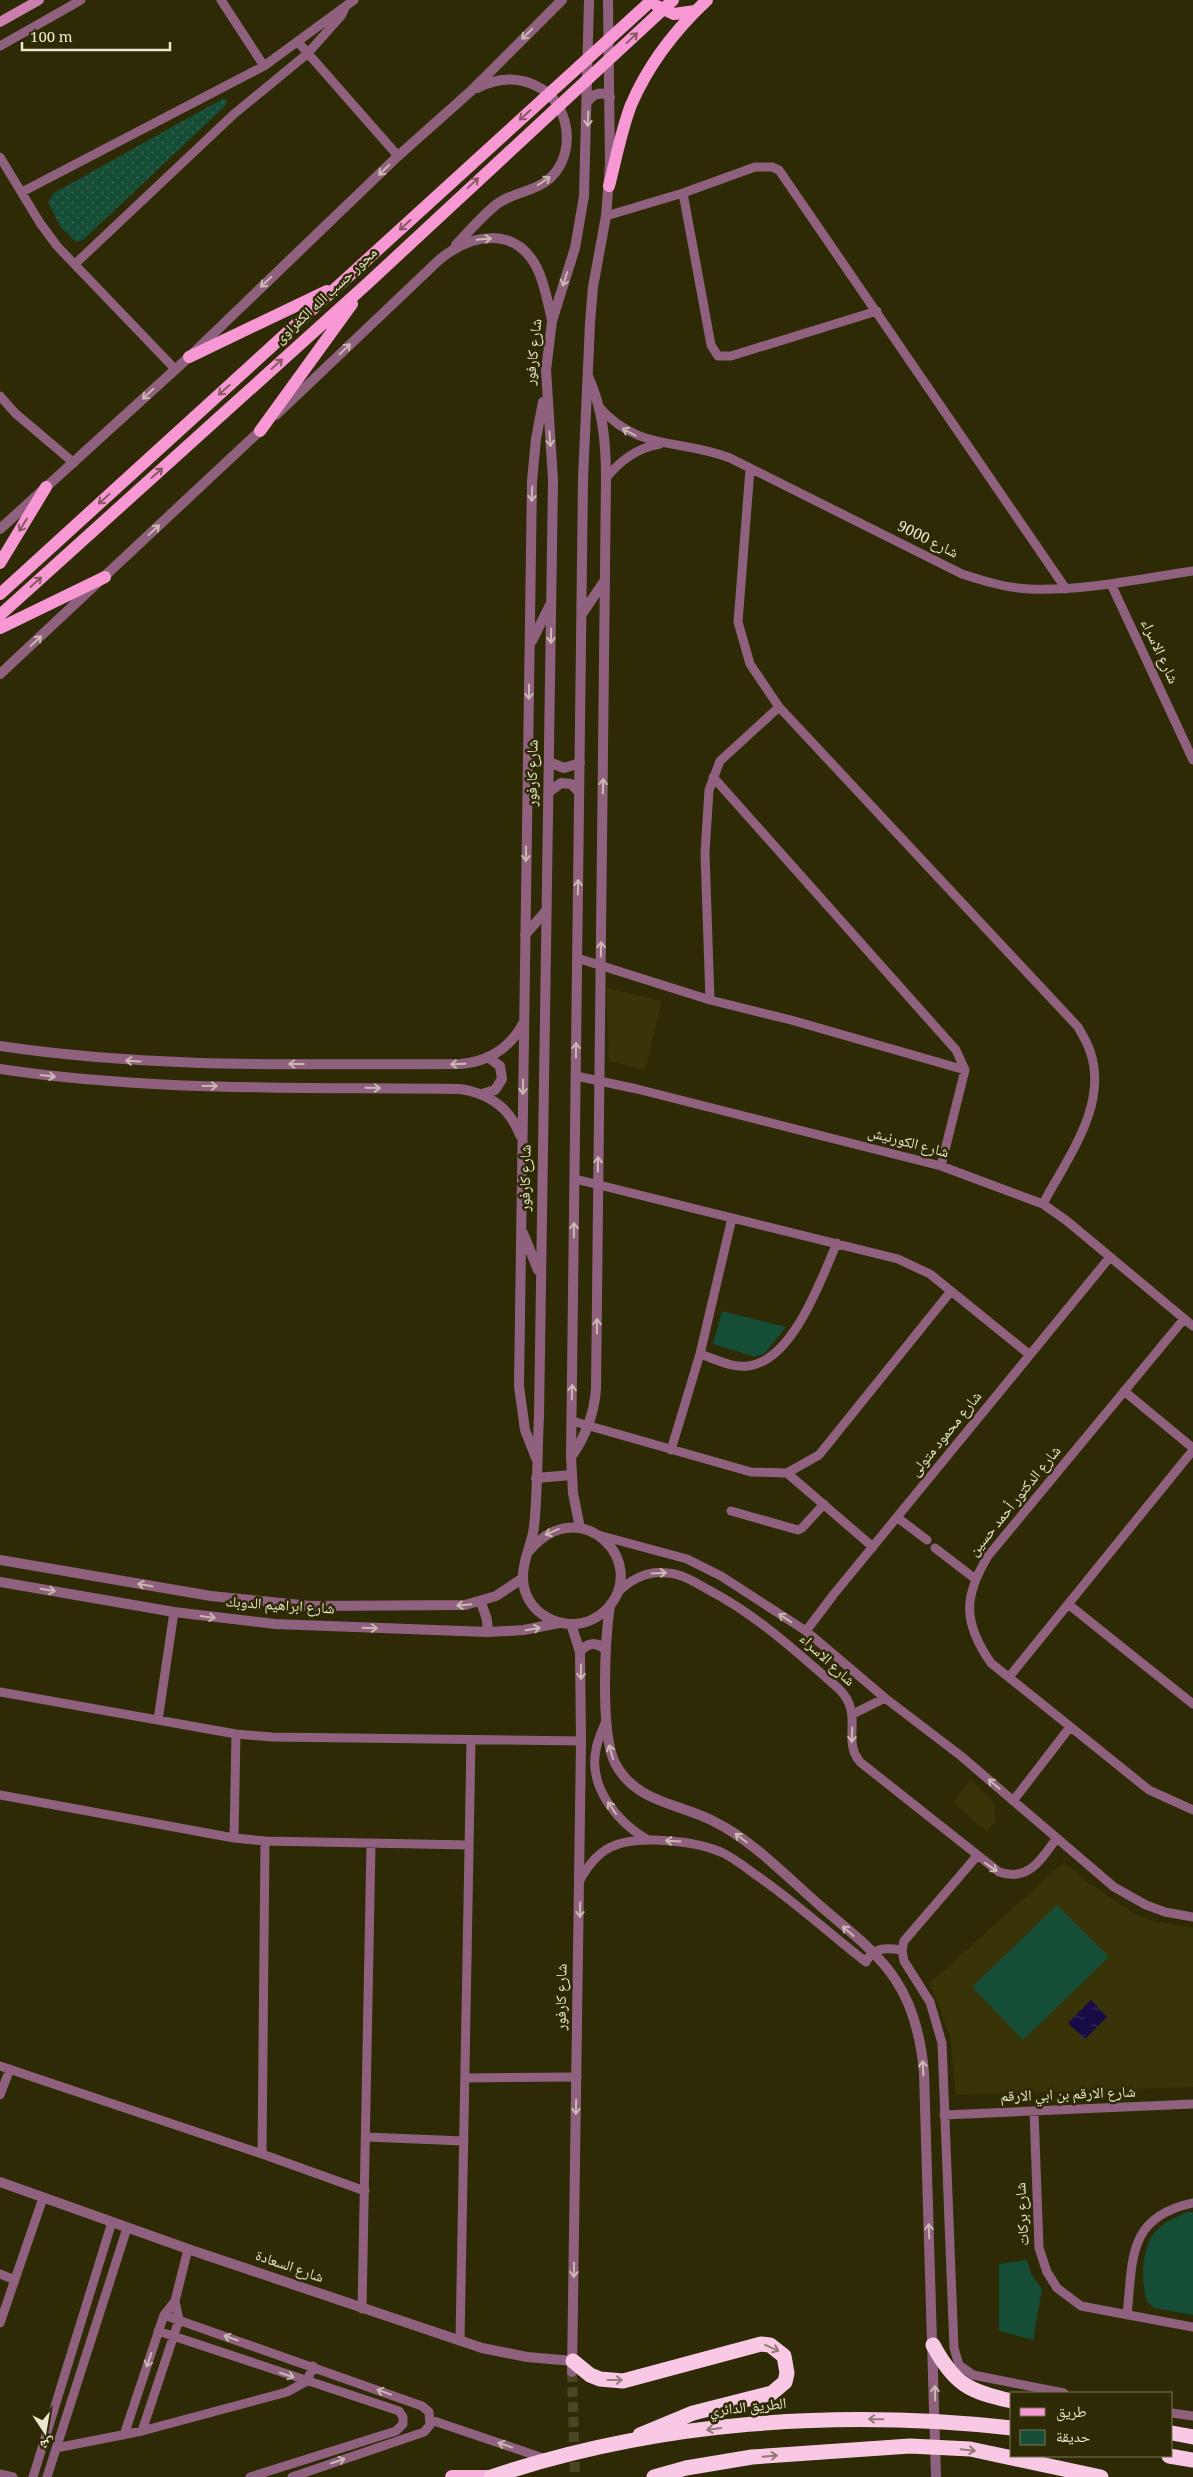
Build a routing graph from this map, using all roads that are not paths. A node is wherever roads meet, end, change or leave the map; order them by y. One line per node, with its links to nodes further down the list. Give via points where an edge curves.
1 (39, 0): 15 (main road)
2 (81, 0): 17 (street)
3 (221, 0): 19 (street)
4 (354, 0): 11 (street)
5 (562, 0): 20 (street, one-way to 20)
6 (589, 0): 13 (street, شارع كارفور)
7 (608, 0): 14 (street)
8 (652, 0): 12 (main road, via 674,14); 32 (main road, محور حسب الله الكفراوى, one-way to 32)
9 (673, 0): 31 (main road, محور حسب الله الكفراوى, one-way to 9)
10 (707, 0): 12 (main road)
11 (345, 7): 16 (street); 18 (street, via 342,16)
12 (695, 12): 25 (main road, via 659,55 636,96)
13 (589, 19): 14 (street, via 598,24); 22 (street, شارع كارفور)
14 (608, 19): 21 (street)
15 (0, 22)
16 (298, 42): 18 (street); 19 (street)
17 (0, 46)
18 (307, 54): 23 (street); 30 (street, via 234,114)
19 (264, 66): 26 (street)
20 (471, 91): 23 (street); 29 (street, one-way to 20, via 496,205 546,182 562,162 566,149 562,111 545,91 522,80 508,79 496,80)
21 (610, 97): 22 (street, via 596,94); 25 (street)
22 (588, 101): 34 (street, شارع كارفور, one-way to 34, via 581,222)
23 (398, 156): 35 (street, one-way to 35)
24 (0, 157): 26 (street)
25 (609, 186): 28 (street)
26 (22, 192): 30 (street, via 40,223)
27 (683, 194): 28 (street); 33 (street, via 755,167 780,170); 33 (street, via 711,345 718,356 731,356)
28 (606, 216): 37 (street, via 593,288)
29 (450, 251): 34 (street, one-way to 34, via 476,239 491,238 506,240 519,247 538,269); 41 (street, one-way to 29)
30 (75, 264): 36 (street)
31 (368, 282): 41 (main road); 57 (main road, محور حسب الله الكفراوى, one-way to 31)
32 (340, 284): 35 (main road); 54 (main road, محور حسب الله الكفراوى, one-way to 54)
33 (877, 311): 53 (street)
34 (552, 321): 38 (street, شارع كارفور)
35 (188, 357): 36 (street)
36 (175, 369): 43 (street, one-way to 43)
37 (587, 374): 40 (street); 56 (street)
38 (546, 394): 55 (street, شارع كارفور, one-way to 55, via 553,480); 59 (street, one-way to 59, via 539,418 534,460)
39 (0, 396): 43 (street, via 15,413)
40 (599, 408): 42 (street, شارع 9000, one-way to 40, via 622,429); 45 (street, via 605,440)
41 (260, 431): 50 (street, one-way to 41)
42 (666, 443): 44 (street, شارع 9000, via 709,450); 45 (street, via 632,454)
43 (74, 463): 46 (street)
44 (750, 469): 53 (street, شارع 9000, via 962,574 994,584 1028,589); 61 (street, via 738,622 750,664)
45 (606, 478): 51 (street)
46 (46, 487): 47 (street); 48 (main road, one-way to 48)
47 (0, 529)
48 (0, 563)
49 (1193, 570): 52 (street, شارع 9000)
50 (104, 577): 58 (main road); 60 (street, one-way to 50)
51 (605, 580): 56 (street); 71 (street, one-way to 51)
52 (1111, 584): 53 (street, شارع 9000); 62 (street, شارع الاسراء)
53 (1066, 589)
54 (0, 594)
55 (551, 602): 59 (street); 63 (street, شارع كارفور, one-way to 63)
56 (582, 614): 64 (street)
57 (0, 615)
58 (0, 628)
59 (530, 644): 69 (street, one-way to 69)
60 (0, 674)
61 (779, 707): 65 (street, via 720,761); 85 (street, via 1078,1027 1090,1051 1095,1077 1093,1104 1083,1130)
62 (1193, 760)
63 (549, 762): 64 (street, via 564,768); 67 (street, شارع كارفور)
64 (580, 763): 66 (street)
65 (713, 777): 72 (street, via 707,804 705,853); 77 (street, via 956,1050)
66 (578, 791): 67 (street, via 571,784 561,783); 70 (street, one-way to 66)
67 (549, 792): 68 (street, شارع كارفور)
68 (545, 912): 69 (street); 90 (street, شارع كارفور)
69 (525, 935): 73 (street)
70 (577, 958): 71 (street); 78 (street, one-way to 70)
71 (600, 967): 72 (street); 79 (street)
72 (710, 1000): 77 (street)
73 (524, 1021): 75 (street, via 510,1042); 81 (street, one-way to 81)
74 (0, 1046): 75 (street, one-way to 74, via 461,1064 172,1063 87,1058)
75 (489, 1058): 80 (street, via 500,1066 502,1079 495,1090)
76 (0, 1069): 80 (street, one-way to 80, via 128,1084 460,1089)
77 (965, 1070): 82 (street)
78 (576, 1076): 79 (street, شارع الكورنيش); 83 (street)
79 (600, 1081): 82 (street, شارع الكورنيش); 84 (street, one-way to 79)
80 (482, 1094): 81 (street, via 503,1108 518,1127)
81 (522, 1139): 87 (street)
82 (941, 1166): 85 (street, شارع الكورنيش)
83 (575, 1178): 84 (street); 97 (street, one-way to 83)
84 (598, 1184): 86 (street); 98 (street, one-way to 84, via 596,1388)
85 (1043, 1204): 89 (street, شارع الكورنيش)
86 (732, 1218): 88 (street); 94 (street)
87 (521, 1227): 90 (street); 102 (street, via 520,1401 525,1430)
88 (837, 1243): 91 (street, via 898,1259 930,1274); 94 (street, via 804,1318 772,1355 749,1366 736,1366)
89 (1110, 1257): 92 (street, شارع الكورنيش); 95 (street, شارع محمود متولى)
90 (541, 1277): 102 (street, شارع كارفور)
91 (951, 1291): 95 (street); 103 (street, via 819,1455)
92 (1184, 1319): 93 (street, شارع الكورنيش); 96 (street, شارع الدكتور أحمد حسين)
93 (1193, 1326)
94 (700, 1354): 100 (street)
95 (1030, 1355): 108 (street, شارع محمود متولى)
96 (1124, 1391): 99 (street); 117 (street, شارع الدكتور أحمد حسين, via 988,1556)
97 (572, 1421): 98 (street); 101 (street)
98 (589, 1426): 100 (street); 101 (street)
99 (1193, 1449): 121 (street)
100 (671, 1450): 103 (street, via 751,1472)
101 (572, 1457): 104 (street)
102 (536, 1458): 105 (street, شارع كارفور)
103 (787, 1473): 106 (street)
104 (572, 1475): 105 (street); 109 (street)
105 (536, 1478): 114 (street, شارع كارفور)
106 (824, 1504): 107 (street, via 798,1530); 112 (street)
107 (731, 1511)
108 (898, 1518): 111 (street); 112 (street, شارع محمود متولى)
109 (580, 1528): 110 (street); 114 (street, one-way to 114, via 565,1527 551,1531)
110 (598, 1534): 119 (street, via 608,1543 617,1560 620,1581); 126 (street, شارع الاسراء, one-way to 110, via 721,1576 687,1559)
111 (927, 1540)
112 (873, 1547): 126 (street, شارع محمود متولى)
113 (935, 1548): 117 (street)
114 (530, 1550): 116 (street)
115 (0, 1560): 120 (street, شارع ابراهيم الدوبك, one-way to 115, via 449,1606 277,1604 210,1596)
116 (523, 1578): 120 (street, شارع ابراهيم الدوبك); 124 (street, via 530,1601 543,1615)
117 (974, 1578): 130 (street, شارع الدكتور أحمد حسين, via 969,1600 970,1623 978,1644 991,1663)
118 (0, 1582): 123 (street, شارع ابراهيم الدوبك, one-way to 123)
119 (617, 1593): 122 (street); 134 (street, شارع الاسراء, one-way to 134, via 637,1578 653,1573 677,1574 700,1584 743,1609 779,1636 844,1694)
120 (481, 1602): 127 (street)
121 (1068, 1604): 130 (street); 133 (street)
122 (610, 1605): 125 (street, via 593,1619); 128 (street)
123 (174, 1612): 127 (street, شارع ابراهيم الدوبك, one-way to 127, via 275,1624); 136 (street)
124 (559, 1623): 125 (street); 127 (street, شارع ابراهيم الدوبك, one-way to 124, via 524,1630)
125 (571, 1624): 129 (street, شارع كارفور)
126 (806, 1631): 132 (street, شارع الاسراء)
127 (488, 1632)
128 (606, 1649): 129 (street, via 590,1644); 135 (street)
129 (580, 1652): 140 (street, شارع كارفور, one-way to 140)
130 (1009, 1677): 137 (street, شارع الدكتور أحمد حسين)
131 (0, 1692): 136 (street)
132 (885, 1698): 134 (street); 142 (street, شارع الاسراء, one-way to 132, via 962,1756)
133 (1193, 1704)
134 (853, 1714): 150 (street, شارع الاسراء, one-way to 150, via 852,1747 860,1762)
135 (607, 1719): 146 (street, one-way to 135, via 616,1815 600,1784 596,1750); 184 (street, one-way to 135, via 924,2072 919,2033 895,1979 883,1964 779,1869 732,1831 714,1821 658,1802 633,1786 614,1762 609,1747)
136 (158, 1720): 138 (street)
137 (1070, 1727): 142 (street); 143 (street, شارع الدكتور أحمد حسين, via 1149,1790)
138 (236, 1734): 139 (street); 144 (street)
139 (471, 1740): 140 (street); 149 (street)
140 (581, 1741): 151 (street, شارع كارفور)
141 (0, 1795): 144 (street)
142 (1013, 1801): 145 (street, شارع الاسراء)
143 (1193, 1810)
144 (234, 1838): 147 (street)
145 (1056, 1839): 150 (street, شارع الاسراء, one-way to 145, via 998,1872 1018,1875 1036,1865); 152 (street, شارع الاسراء, via 1128,1895 1165,1912)
146 (648, 1840): 151 (street, via 614,1844 588,1865); 153 (street, one-way to 146, via 876,1950 864,1960 730,1856 694,1844)
147 (265, 1842): 148 (street); 164 (street)
148 (371, 1844): 149 (street); 162 (street)
149 (469, 1845): 157 (street)
150 (976, 1856): 153 (street, via 904,1941)
151 (580, 1880): 156 (street, شارع كارفور, one-way to 156)
152 (1193, 1917)
153 (902, 1950): 161 (street, via 904,1961 930,2002 940,2029)
154 (0, 2066): 155 (street)
155 (10, 2069): 158 (street); 164 (street)
156 (577, 2077): 157 (street); 186 (street, شارع كارفور, one-way to 186)
157 (465, 2078): 163 (street)
158 (0, 2095)
159 (1193, 2104): 160 (street, شارع الارقم بن ابي الارقم)
160 (1034, 2111): 161 (street, شارع الارقم بن ابي الارقم); 177 (street, شارع بركات, via 1038,2237 1046,2272 1057,2288 1081,2306)
161 (944, 2114): 188 (street, via 956,2358 965,2372 973,2375)
162 (366, 2137): 163 (street); 166 (street)
163 (464, 2141): 183 (street)
164 (262, 2154): 166 (street)
165 (0, 2182): 167 (street, شارع السعادة)
166 (365, 2192): 175 (street)
167 (43, 2198): 169 (street, شارع السعادة); 173 (street)
168 (1193, 2203): 177 (street, via 1160,2213 1140,2237 1134,2252)
169 (112, 2222): 170 (street, شارع السعادة); 206 (street)
170 (127, 2228): 171 (street, شارع السعادة); 199 (street)
171 (188, 2249): 174 (street); 175 (street, شارع السعادة)
172 (0, 2274): 173 (street)
173 (15, 2280): 179 (street)
174 (175, 2301): 176 (street); 178 (street)
175 (362, 2309): 183 (street, شارع السعادة)
176 (164, 2314): 178 (street); 181 (street)
177 (1127, 2315): 180 (street, شارع بركات)
178 (179, 2320): 182 (street); 185 (street, one-way to 178)
179 (0, 2324)
180 (1193, 2327)
181 (158, 2331): 182 (street); 196 (street, one-way to 196)
182 (174, 2337): 187 (street, one-way to 187); 194 (street)
183 (460, 2341): 186 (street, شارع السعادة)
184 (933, 2345): 189 (highway, via 948,2371 963,2385 981,2394); 214 (street, one-way to 184)
185 (313, 2366): 187 (street); 192 (street, one-way to 185, via 429,2412 422,2406)
186 (573, 2367): 198 (highway, one-way to 198, via 612,2381 762,2344 770,2345 784,2356 788,2373 785,2382 772,2393 685,2416)
187 (307, 2381): 194 (street, via 287,2392); 203 (street, via 399,2412 403,2424 396,2431)
188 (1059, 2392)
189 (1010, 2401)
190 (1173, 2412): 191 (street)
191 (1193, 2416)
192 (431, 2420): 201 (street, one-way to 192); 210 (street, one-way to 192, via 420,2433 428,2429)
193 (1010, 2428): 198 (highway, الطريق الدائري, one-way to 198, via 875,2418 814,2420)
194 (142, 2431): 196 (street)
195 (1173, 2433): 197 (highway)
196 (124, 2435): 199 (street)
197 (1193, 2437)
198 (627, 2442): 201 (highway, الطريق الدائري)
199 (56, 2448): 207 (street)
200 (1173, 2457): 202 (highway)
201 (546, 2459): 212 (highway, الطريق الدائري)
202 (1193, 2460)
203 (282, 2468): 208 (street); 209 (street)
204 (0, 2474): 205 (street)
205 (12, 2477)
206 (33, 2477)
207 (47, 2477)
208 (250, 2477)
209 (285, 2477)
210 (292, 2477)
211 (452, 2477): 212 (highway, الطريق الدائري)
212 (492, 2477)
213 (654, 2477): 215 (highway, one-way to 215, via 752,2457 910,2446 970,2449)
214 (936, 2477)
215 (1101, 2477)

